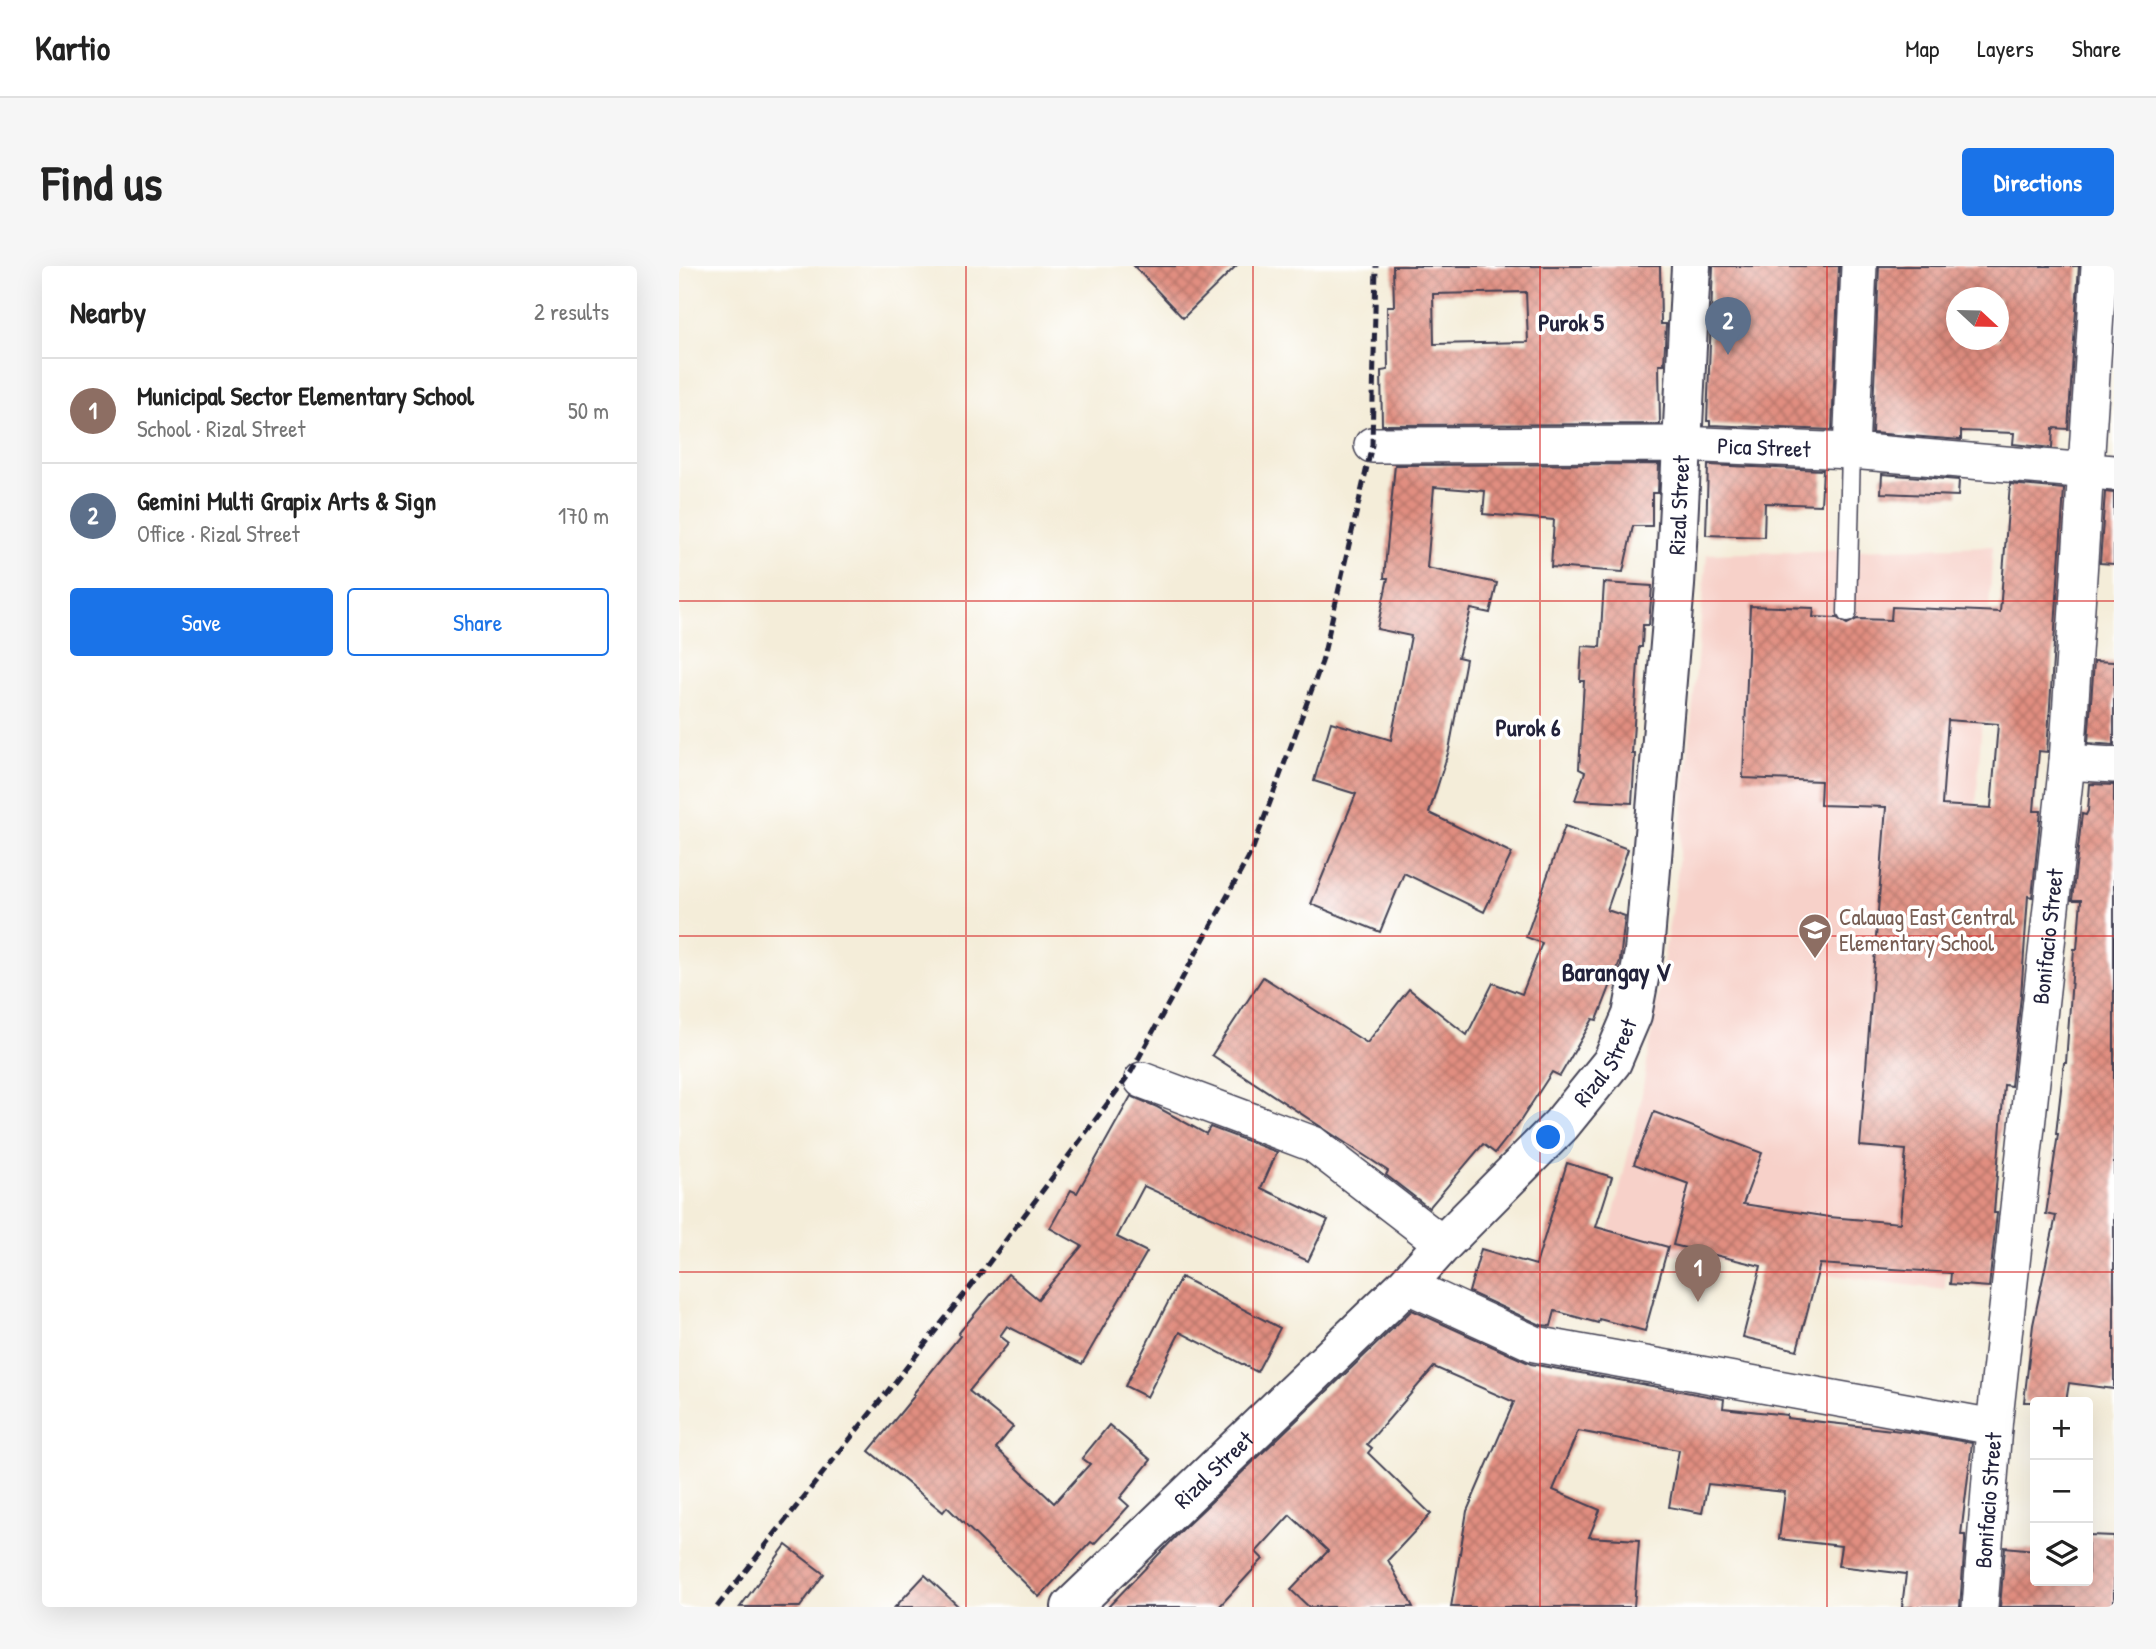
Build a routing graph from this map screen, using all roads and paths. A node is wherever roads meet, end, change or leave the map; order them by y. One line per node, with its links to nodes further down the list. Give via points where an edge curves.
1 (1691, 266): 4 (street, Rizal Street)
2 (1859, 266): 6 (street)
3 (2099, 266): 7 (street, Bonifacio Street)
4 (1680, 444): 5 (street, Pica Street); 6 (street, Pica Street); 12 (street, Rizal Street, via 1675,585 1644,952 1632,1015 1612,1062 1561,1125)
5 (1372, 445)
6 (1851, 451): 7 (street, Pica Street); 8 (lane)
7 (2101, 472): 9 (street, Bonifacio Street)
8 (1847, 613)
9 (2067, 762): 10 (street); 14 (street, Bonifacio Street)
10 (2114, 765)
11 (1142, 1080): 12 (street, via 1313,1144)
12 (1443, 1244): 13 (street, Rizal Street)
13 (1406, 1285): 14 (street, via 1535,1344); 15 (street, Rizal Street)
14 (1994, 1427): 16 (street, Bonifacio Street)
15 (1070, 1607)
16 (1980, 1607)

